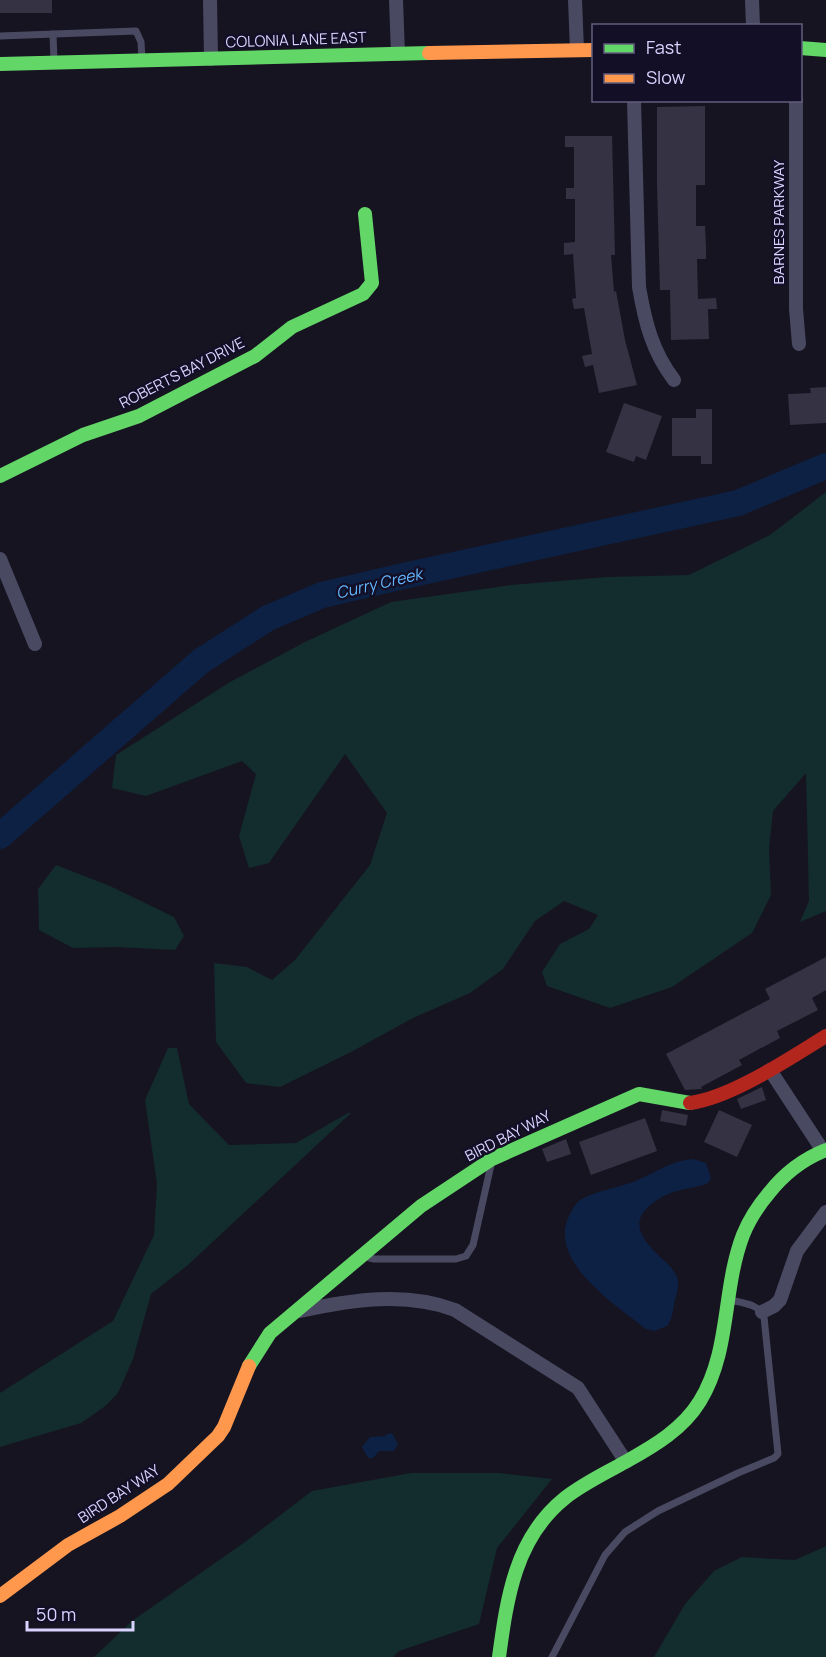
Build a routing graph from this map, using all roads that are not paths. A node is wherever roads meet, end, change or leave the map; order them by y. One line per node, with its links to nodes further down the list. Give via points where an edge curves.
1 (210, 0): 13 (street)
2 (396, 0): 12 (street)
3 (575, 0): 10 (street)
4 (752, 0): 5 (street)
5 (753, 24)
6 (53, 34): 7 (lane); 14 (lane, via 136,31); 15 (lane)
7 (0, 36)
8 (802, 48): 9 (street)
9 (826, 48)
10 (577, 50): 11 (street, COLONIA LANE EAST); 12 (street, COLONIA LANE EAST)
11 (592, 50)
12 (398, 54): 13 (street, COLONIA LANE EAST)
13 (211, 59): 14 (street, COLONIA LANE EAST)
14 (142, 61): 15 (street, COLONIA LANE EAST)
15 (54, 63): 16 (street, COLONIA LANE EAST)
16 (0, 64)
17 (634, 102): 21 (street, via 639,288 654,349)
18 (796, 102): 20 (street, BARNES PARKWAY)
19 (365, 213): 22 (street, ROBERTS BAY DRIVE, via 372,283 363,294 292,327 255,356 139,416 83,435)
20 (799, 344)
21 (674, 380)
22 (0, 476)
23 (0, 559): 24 (street)
24 (35, 645)
25 (826, 1036): 26 (street, BIRD BAY WAY)
26 (770, 1070): 27 (street); 28 (street, BIRD BAY WAY, via 702,1102 639,1094)
27 (824, 1150): 31 (street, via 794,1168 752,1213 738,1247)
28 (492, 1159): 30 (street, BIRD BAY WAY, via 421,1206); 30 (lane, via 473,1245 466,1256)
29 (826, 1212): 33 (street, via 797,1251 780,1300)
30 (361, 1256): 32 (street, BIRD BAY WAY)
31 (728, 1299): 33 (lane); 34 (street, via 720,1355 701,1401 669,1437)
32 (295, 1312): 34 (street, BIRD BAY WAY, via 369,1299 440,1304 455,1310 578,1388); 35 (street, BIRD BAY WAY, via 259,1346 218,1436 168,1484 68,1545)
33 (762, 1312): 37 (lane, via 776,1457 658,1511 625,1532 605,1555)
34 (626, 1462): 36 (street, via 559,1503 534,1530 516,1564)
35 (0, 1596)
36 (499, 1657)
37 (552, 1657)

